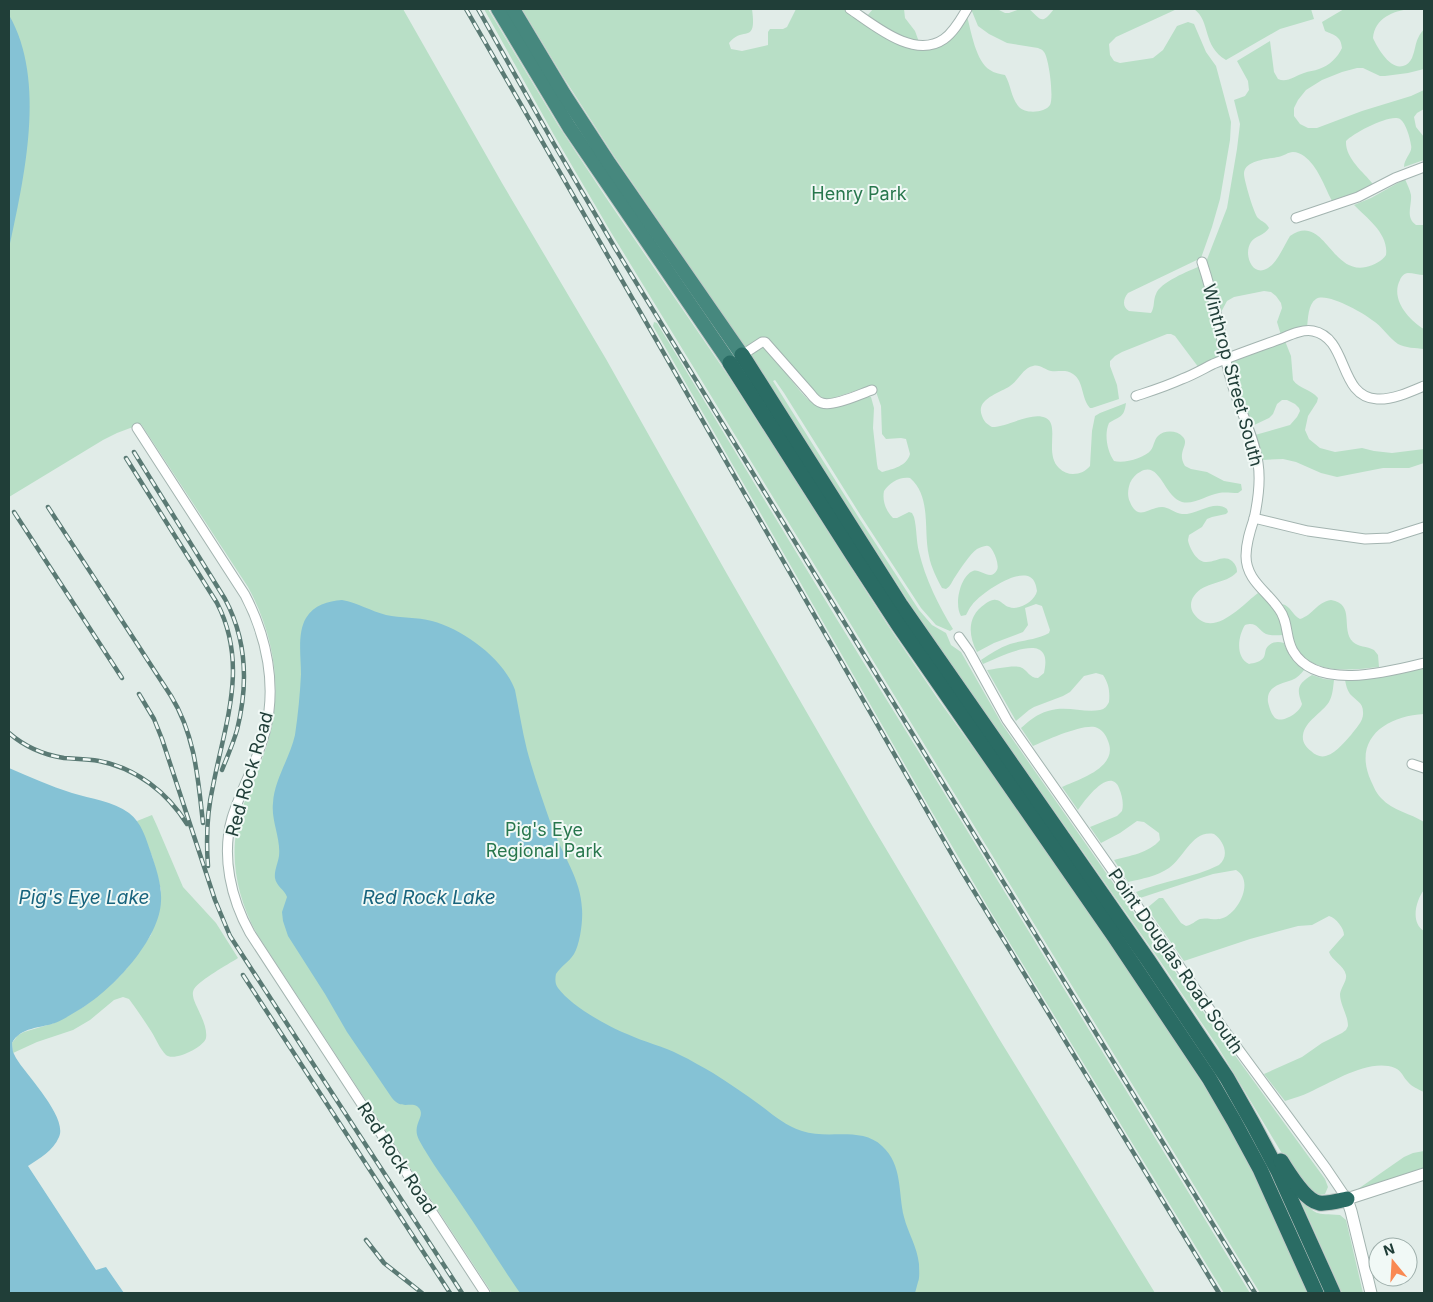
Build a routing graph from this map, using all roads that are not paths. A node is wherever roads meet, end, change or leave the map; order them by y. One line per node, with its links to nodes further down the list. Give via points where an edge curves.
1 (498, 9): 8 (highway, via 569,127)
2 (513, 9): 8 (highway)
3 (850, 9): 4 (street, via 898,40 924,45 944,39)
4 (967, 9)
5 (1424, 166): 6 (street, via 1358,197)
6 (1296, 218)
7 (1202, 262): 9 (street, Winthrop Street South)
8 (736, 359): 11 (street, via 762,342 766,343 822,404); 20 (highway, via 900,604); 24 (highway, via 889,612 1209,1078 1260,1169)
9 (1226, 359): 10 (street, via 1312,331 1331,342 1351,383 1368,397 1390,398); 12 (street); 14 (street, Winthrop Street South, via 1258,461 1259,489)
10 (1424, 386)
11 (872, 390)
12 (1136, 396)
13 (137, 428): 23 (street, Red Rock Road, via 245,595 265,649 270,696 265,731 232,817 229,836 229,868 238,909 250,933)
14 (1254, 518): 15 (street, via 1308,531 1366,539 1389,538); 17 (street, Winthrop Street South, via 1246,551 1247,567 1254,582 1284,616 1293,652 1304,664 1316,671 1345,675)
15 (1424, 527)
16 (959, 637): 22 (street, Point Douglas Road South, via 1007,720)
17 (1424, 663)
18 (1412, 764): 19 (street)
19 (1424, 768)
20 (1233, 1088): 22 (highway, via 1307,1196 1322,1203); 25 (highway, via 1278,1171)
21 (1424, 1174): 22 (street)
22 (1347, 1199): 26 (street, Point Douglas Road South)
23 (485, 1293)
24 (1316, 1293)
25 (1333, 1293)
26 (1371, 1293)

